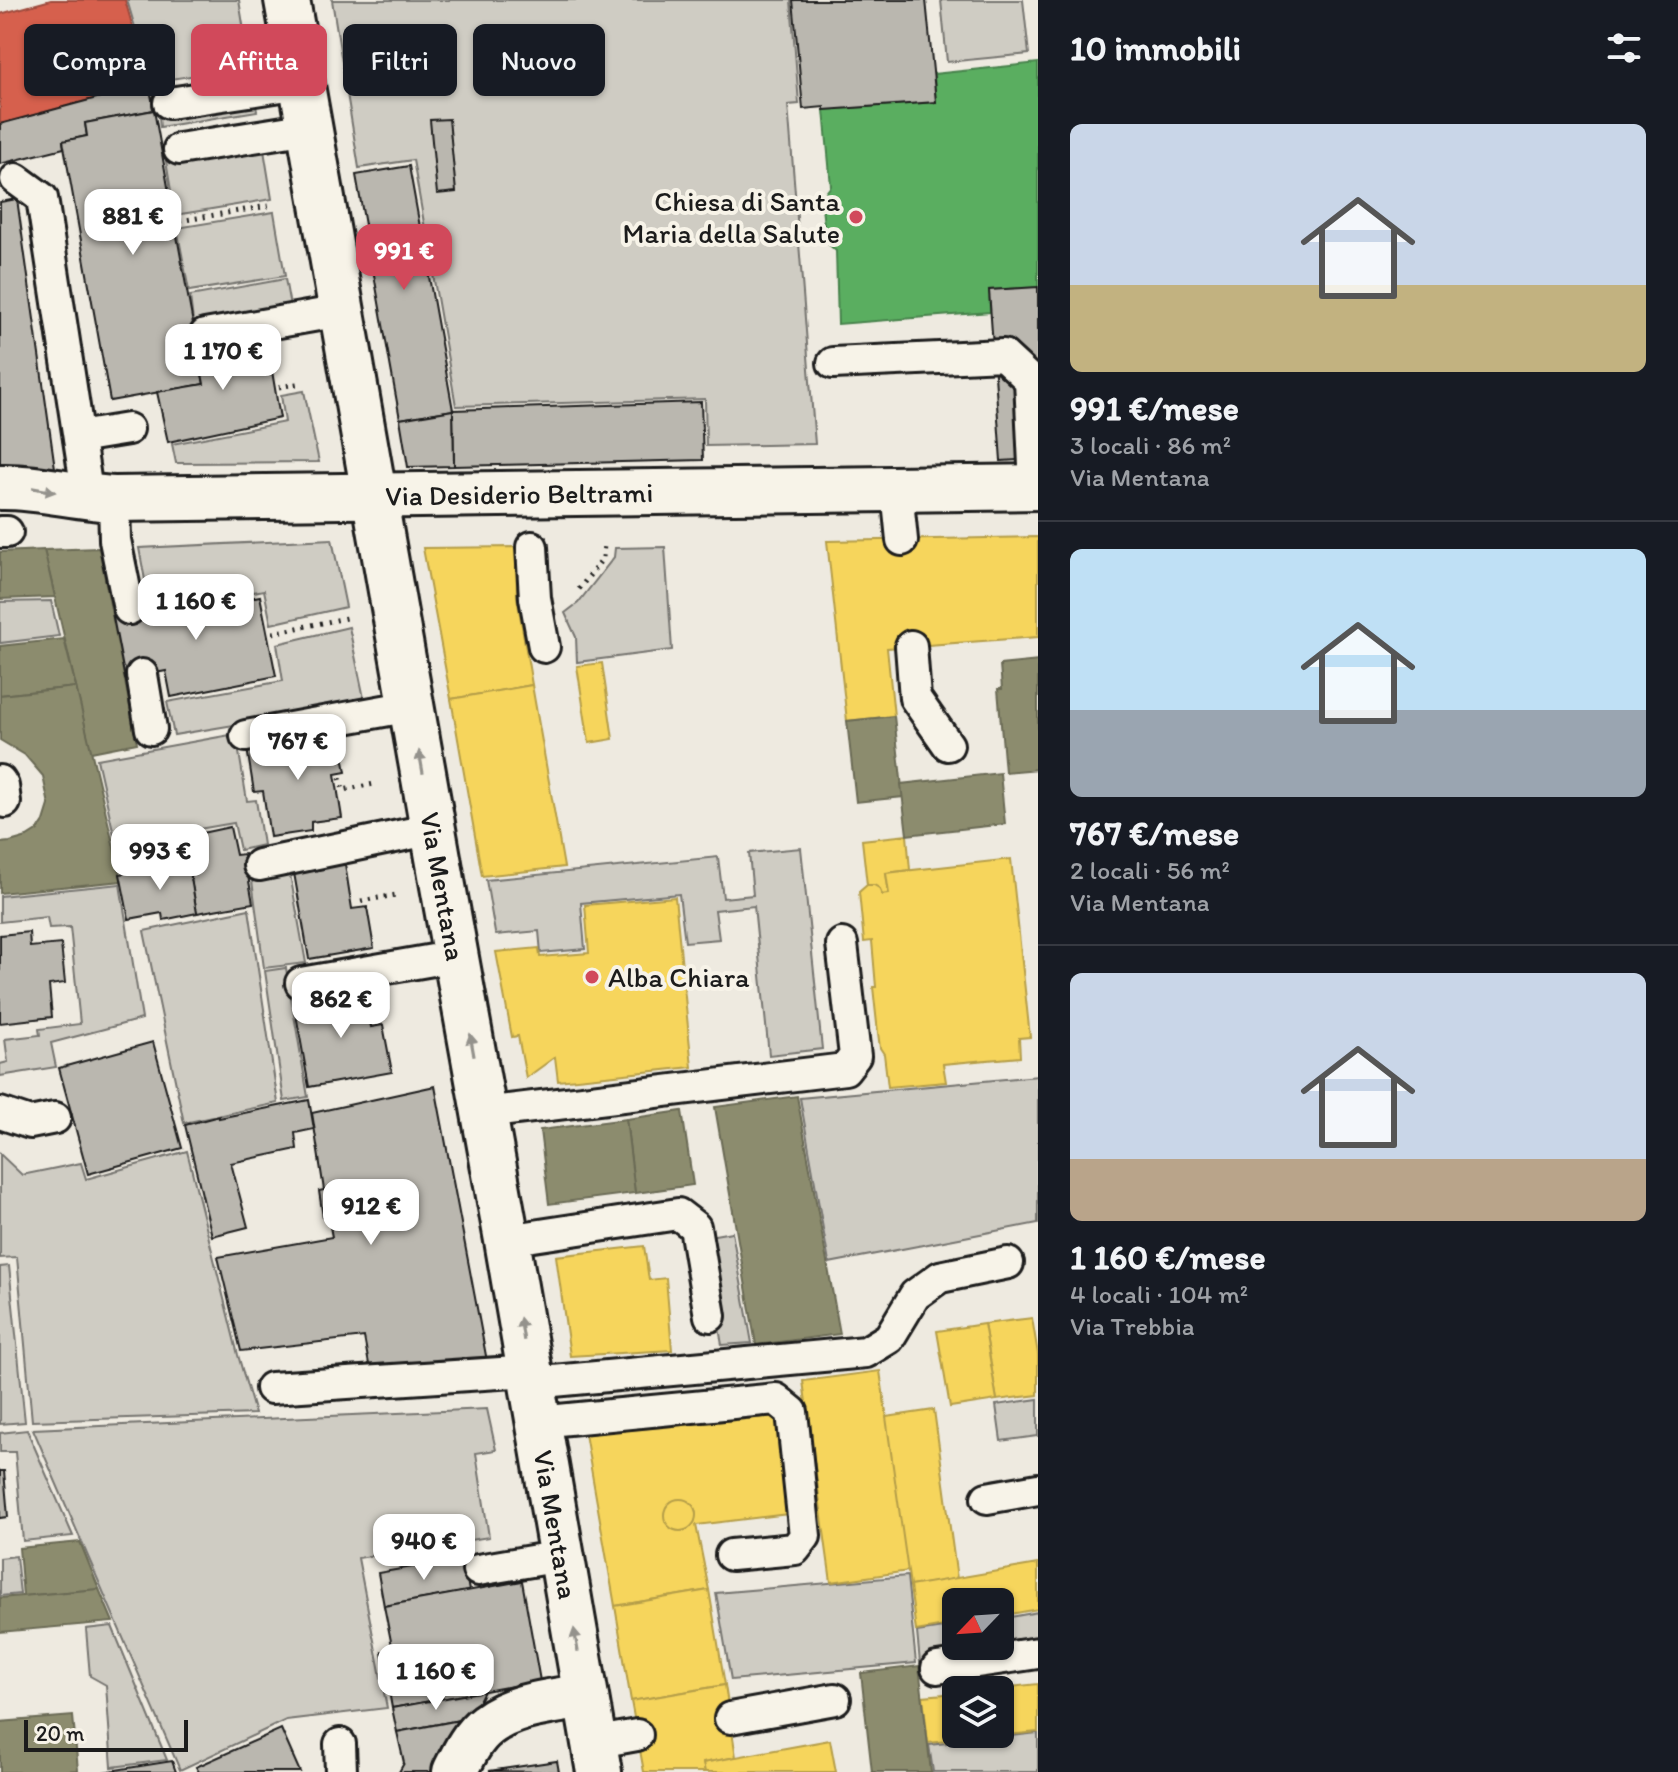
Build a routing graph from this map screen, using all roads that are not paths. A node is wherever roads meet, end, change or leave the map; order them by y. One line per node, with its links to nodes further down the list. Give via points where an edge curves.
1 (287, 0): 2 (street, Via Mentana)
2 (305, 106): 2 (lane, via 174,128); 4 (street, Via Mentana)
3 (16, 179): 8 (lane, via 42,198)
4 (341, 311): 5 (lane); 12 (street, Via Mentana)
5 (205, 335)
6 (833, 363): 10 (lane, via 1003,355 1030,380)
7 (128, 429): 8 (lane)
8 (79, 437): 13 (lane)
9 (0, 487): 13 (street, Via Desiderio Beltrami, one-way to 13)
10 (1037, 487): 11 (street, Via Desiderio Beltrami)
11 (897, 490): 12 (street, Via Desiderio Beltrami); 14 (lane)
12 (374, 497): 13 (street, Via Desiderio Beltrami); 20 (street, Via Mentana)
13 (101, 499): 16 (lane)
14 (902, 540)
15 (532, 547): 18 (lane)
16 (129, 609)
17 (911, 646): 23 (lane, via 915,698)
18 (544, 647)
19 (142, 675): 21 (lane)
20 (411, 706): 22 (lane); 24 (street, Via Mentana, one-way to 20)
21 (151, 729)
22 (246, 736)
23 (948, 745)
24 (433, 829): 25 (lane); 27 (street, Via Mentana)
25 (259, 865)
26 (842, 944): 30 (lane, via 855,1056 845,1069)
27 (456, 956): 28 (lane); 30 (street, Via Mentana, one-way to 27)
28 (301, 983)
29 (0, 1113): 31 (lane, via 30,1123)
30 (484, 1113): 32 (street, Via Mentana)
31 (55, 1118)
32 (507, 1240): 34 (lane, via 678,1214 695,1227); 36 (street, Via Mentana, one-way to 32)
33 (1008, 1263): 36 (lane, via 940,1277 915,1295 889,1338 866,1352)
34 (710, 1316)
35 (271, 1388): 36 (lane)
36 (533, 1392): 39 (lane, via 776,1399 792,1412 805,1536 795,1549); 40 (street, Via Mentana)
37 (1038, 1489): 38 (lane)
38 (987, 1498)
39 (731, 1555)
40 (561, 1556): 41 (lane); 44 (street, Via Mentana, one-way to 40)
41 (478, 1570)
42 (1038, 1653): 43 (lane)
43 (937, 1668)
44 (585, 1696): 48 (street, Via Mentana); 49 (street, via 505,1714 485,1726)
45 (835, 1699): 46 (lane)
46 (730, 1718)
47 (637, 1735): 48 (lane)
48 (596, 1757)
49 (455, 1772)

